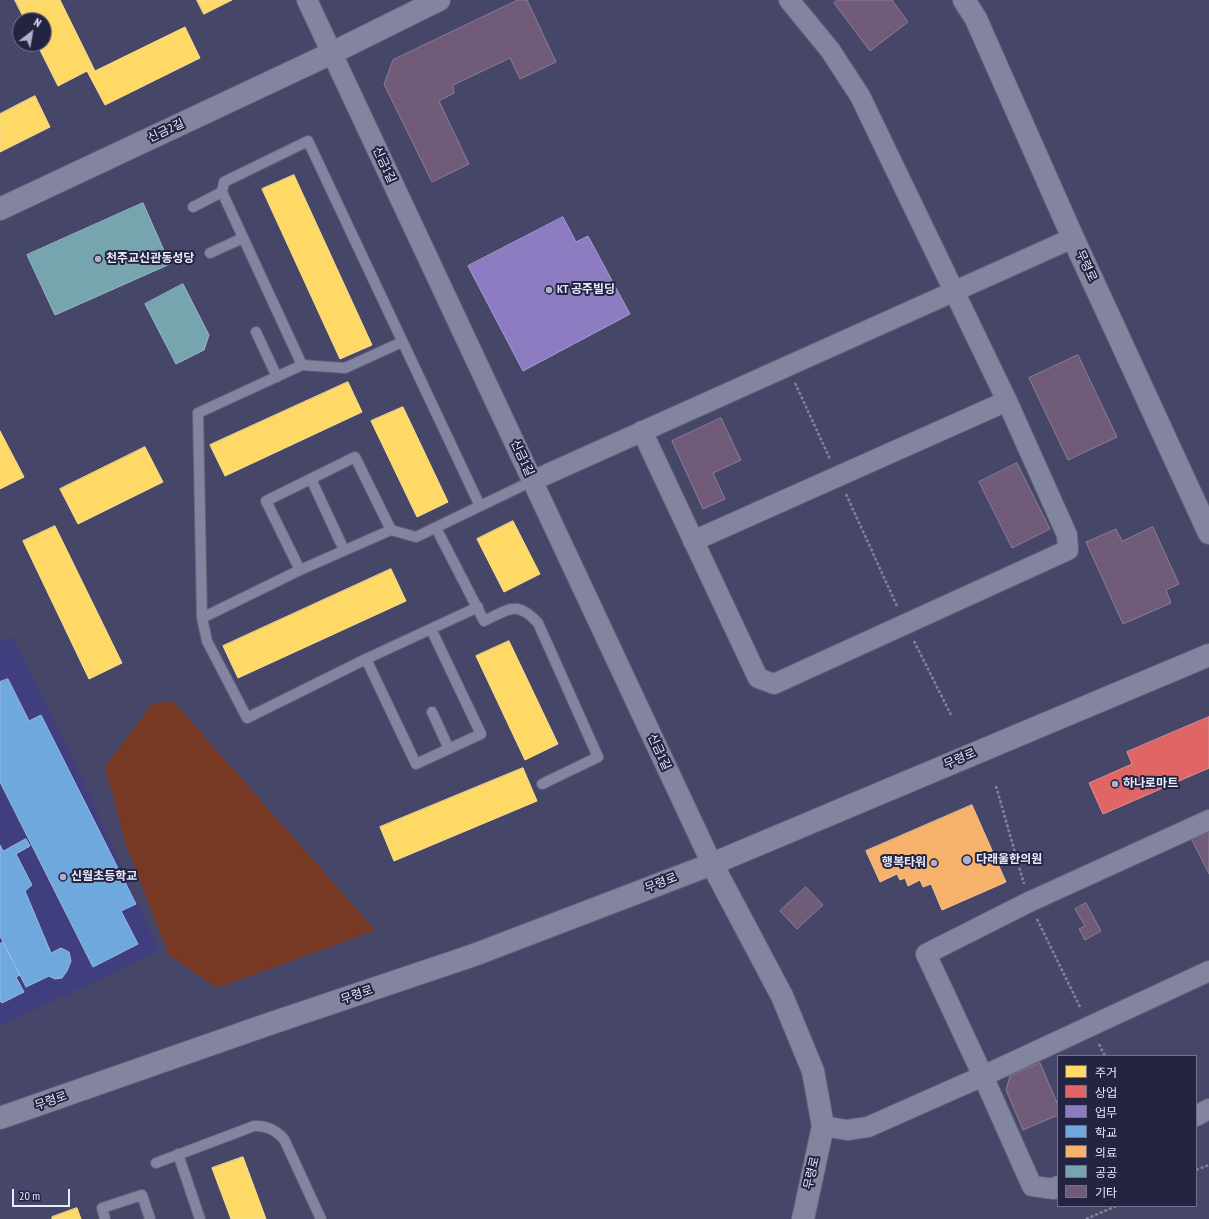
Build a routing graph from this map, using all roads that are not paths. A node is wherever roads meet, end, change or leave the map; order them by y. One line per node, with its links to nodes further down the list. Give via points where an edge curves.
1 (307, 0): 5 (street, 신금1길)
2 (439, 0): 5 (street)
3 (789, 0): 12 (street, via 830,50 860,96)
4 (964, 0): 10 (street, 무령로, via 976,19)
5 (332, 53): 8 (street, 신금2길); 20 (street, 신금1길)
6 (222, 192): 7 (lane); 9 (lane); 14 (lane, via 224,182 308,141)
7 (193, 207)
8 (0, 209)
9 (243, 238): 11 (lane); 15 (lane)
10 (1073, 238): 12 (street); 24 (street, 무령로)
11 (210, 253)
12 (954, 292): 17 (street); 18 (street)
13 (256, 332): 16 (lane)
14 (402, 342): 15 (lane, via 345,368); 21 (lane)
15 (302, 365): 16 (lane)
16 (277, 377): 29 (lane, via 198,413)
17 (1006, 401): 25 (street); 25 (street, via 1067,535 1068,550 774,684 758,678)
18 (642, 431): 20 (street); 25 (street)
19 (311, 479): 23 (lane, via 355,458); 26 (lane); 27 (lane, via 266,501)
20 (532, 481): 21 (lane); 37 (street, 신금1길)
21 (480, 506): 22 (lane)
22 (436, 528): 23 (lane, via 416,537); 28 (lane)
23 (391, 530): 26 (lane)
24 (1209, 533)
25 (693, 541)
26 (344, 550): 27 (lane)
27 (300, 570): 29 (lane)
28 (478, 607): 30 (lane); 35 (lane, via 484,621 508,609 517,608 528,613 538,623 598,756)
29 (202, 618): 32 (lane, via 207,641 247,718)
30 (431, 629): 32 (lane); 34 (lane, via 481,734)
31 (1209, 655): 37 (street, 무령로)
32 (366, 659): 34 (lane, via 416,764)
33 (432, 712): 34 (lane)
34 (449, 749)
35 (542, 784)
36 (1209, 820): 39 (street, via 1029,902 926,954)
37 (712, 864): 42 (street, 무령로, via 474,955); 43 (street, 무령로, via 782,996 813,1071)
38 (1209, 971): 39 (street)
39 (983, 1076): 43 (street, via 868,1128 847,1130); 46 (street, via 1032,1186)
40 (1209, 1110): 41 (street)
41 (1197, 1116)
42 (0, 1118)
43 (823, 1126): 51 (street, 무령로)
44 (178, 1154): 45 (lane); 49 (lane); 50 (lane, via 254,1126 276,1130 284,1139)
45 (156, 1163)
46 (1057, 1186)
47 (105, 1219): 48 (lane, via 102,1208 142,1195)
48 (150, 1219)
49 (200, 1219)
50 (321, 1219)
51 (802, 1219)

